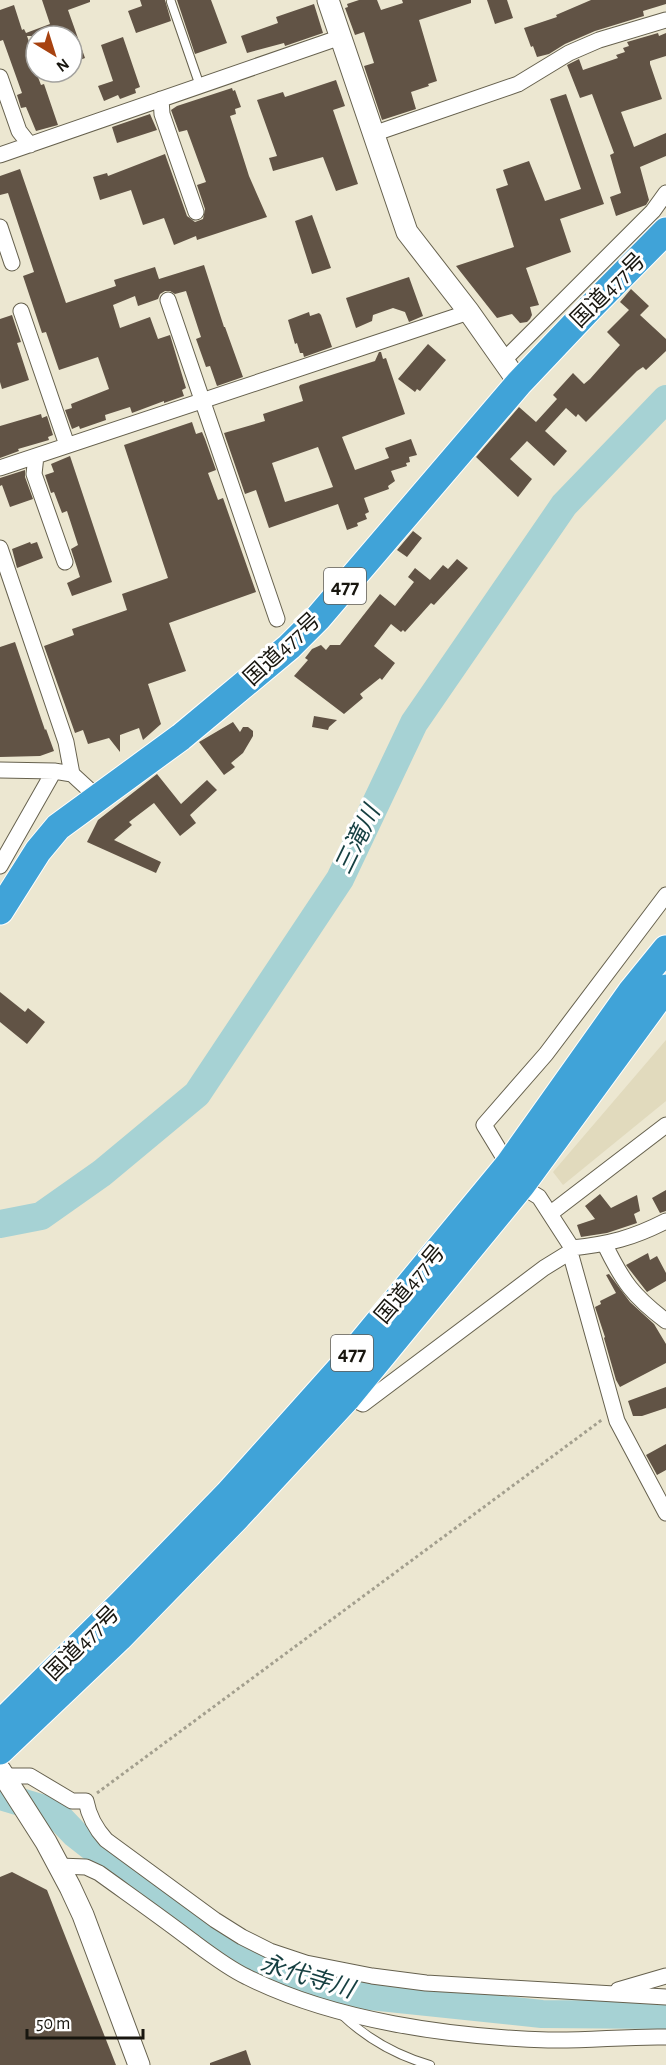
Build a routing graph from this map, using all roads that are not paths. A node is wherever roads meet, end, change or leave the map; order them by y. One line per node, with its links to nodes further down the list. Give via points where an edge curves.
1 (328, 0): 4 (street)
2 (171, 2): 6 (lane)
3 (666, 20): 8 (street, via 599,40 518,84)
4 (341, 38): 6 (street); 8 (street)
5 (0, 77): 9 (street, via 19,131)
6 (200, 86): 7 (street)
7 (160, 99): 9 (street); 12 (street)
8 (373, 134): 18 (street, via 407,232)
9 (30, 145): 10 (street)
10 (0, 155)
11 (666, 193): 19 (street)
12 (196, 212)
13 (0, 226): 15 (street)
14 (666, 231): 20 (highway, 国道477号 / 477)
15 (12, 263)
16 (168, 300): 21 (street)
17 (21, 311): 22 (street)
18 (469, 312): 19 (street); 21 (street)
19 (503, 361): 20 (street)
20 (519, 383): 31 (highway, 国道477号 / 477, via 289,647 181,737)
21 (202, 400): 22 (street); 27 (street)
22 (67, 445): 23 (street)
23 (36, 456): 24 (street); 26 (street, via 34,474)
24 (0, 468)
25 (0, 548): 30 (street, via 66,742)
26 (65, 562)
27 (277, 620)
28 (0, 770): 29 (street)
29 (54, 771): 30 (street); 32 (street)
30 (72, 774): 31 (street)
31 (97, 797): 34 (highway, 国道477号 / 477, via 58,827)
32 (0, 866)
33 (666, 895): 38 (street, via 546,1054 484,1125)
34 (0, 911)
35 (666, 950): 38 (highway, 国道477号 / 477, via 631,992)
36 (666, 988): 38 (highway, 国道477号 / 477)
37 (666, 1125): 39 (street)
38 (515, 1175): 39 (street); 44 (highway, 国道477号 / 477); 46 (highway, 国道477号 / 477, via 228,1494)
39 (550, 1213): 42 (street)
40 (666, 1221): 41 (street)
41 (605, 1245): 42 (street); 43 (street, via 624,1282)
42 (571, 1250): 44 (street, via 363,1404); 45 (street, via 617,1421)
43 (666, 1321)
44 (348, 1397): 47 (highway, 国道477号 / 477, via 119,1638)
45 (666, 1513)
46 (0, 1724)
47 (3, 1770): 48 (street); 50 (street, via 30,1776 72,1801 86,1801 97,1830 106,1840 215,1920 270,1951 306,1963 391,1979)
48 (59, 1866): 52 (street, via 86,1867 99,1873 245,1976); 54 (street, via 83,1915)
49 (666, 1976): 50 (street)
50 (606, 1993): 51 (street)
51 (666, 1996)
52 (337, 2010): 53 (street, via 396,2024 548,2040); 55 (lane, via 387,2049)
53 (666, 2037)
54 (139, 2065)
55 (430, 2065)

